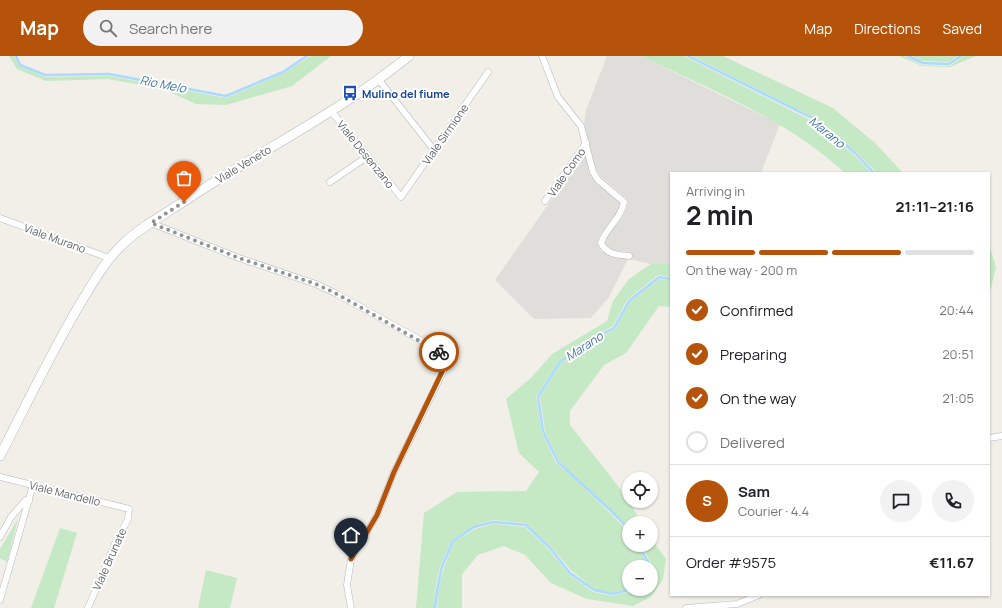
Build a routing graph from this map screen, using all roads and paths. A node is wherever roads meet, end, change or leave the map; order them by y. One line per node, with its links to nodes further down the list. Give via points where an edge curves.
1 (409, 56): 4 (main road, Viale Veneto)
2 (542, 56): 6 (street, Viale Como, via 558,97 581,126)
3 (488, 72): 7 (street, Viale Sirmione)
4 (379, 80): 5 (main road, Viale Veneto); 7 (street)
5 (332, 111): 8 (street, Viale Desenzano); 13 (main road, Viale Veneto, via 205,187)
6 (586, 144): 11 (street, Viale Como); 14 (street, Viale Como, via 593,172 598,180 624,202 618,217 603,236 601,243 610,253)
7 (434, 150): 10 (street, Viale Sirmione)
8 (368, 156): 9 (street); 10 (street, Viale Desenzano)
9 (330, 182)
10 (401, 197)
11 (545, 201)
12 (0, 218): 15 (street, Viale Murano)
13 (151, 223): 15 (main road, Viale Veneto, via 122,244); 27 (street, via 239,258 316,284 431,346 447,358 377,515 351,559 347,585)
14 (628, 256)
15 (110, 258): 18 (main road, Viale Veneto, via 65,330)
16 (1002, 436): 17 (street)
17 (990, 438)
18 (0, 456)
19 (0, 477): 20 (street, Viale Mandello)
20 (33, 485): 21 (street); 22 (street, Viale Mandello)
21 (29, 501): 23 (street, via 26,500 10,517); 25 (street)
22 (129, 509): 26 (street, Viale Brunate, via 128,519)
23 (0, 537)
24 (757, 596): 28 (street, via 737,604)
25 (0, 600)
26 (88, 608)
27 (351, 608)
28 (686, 608)

